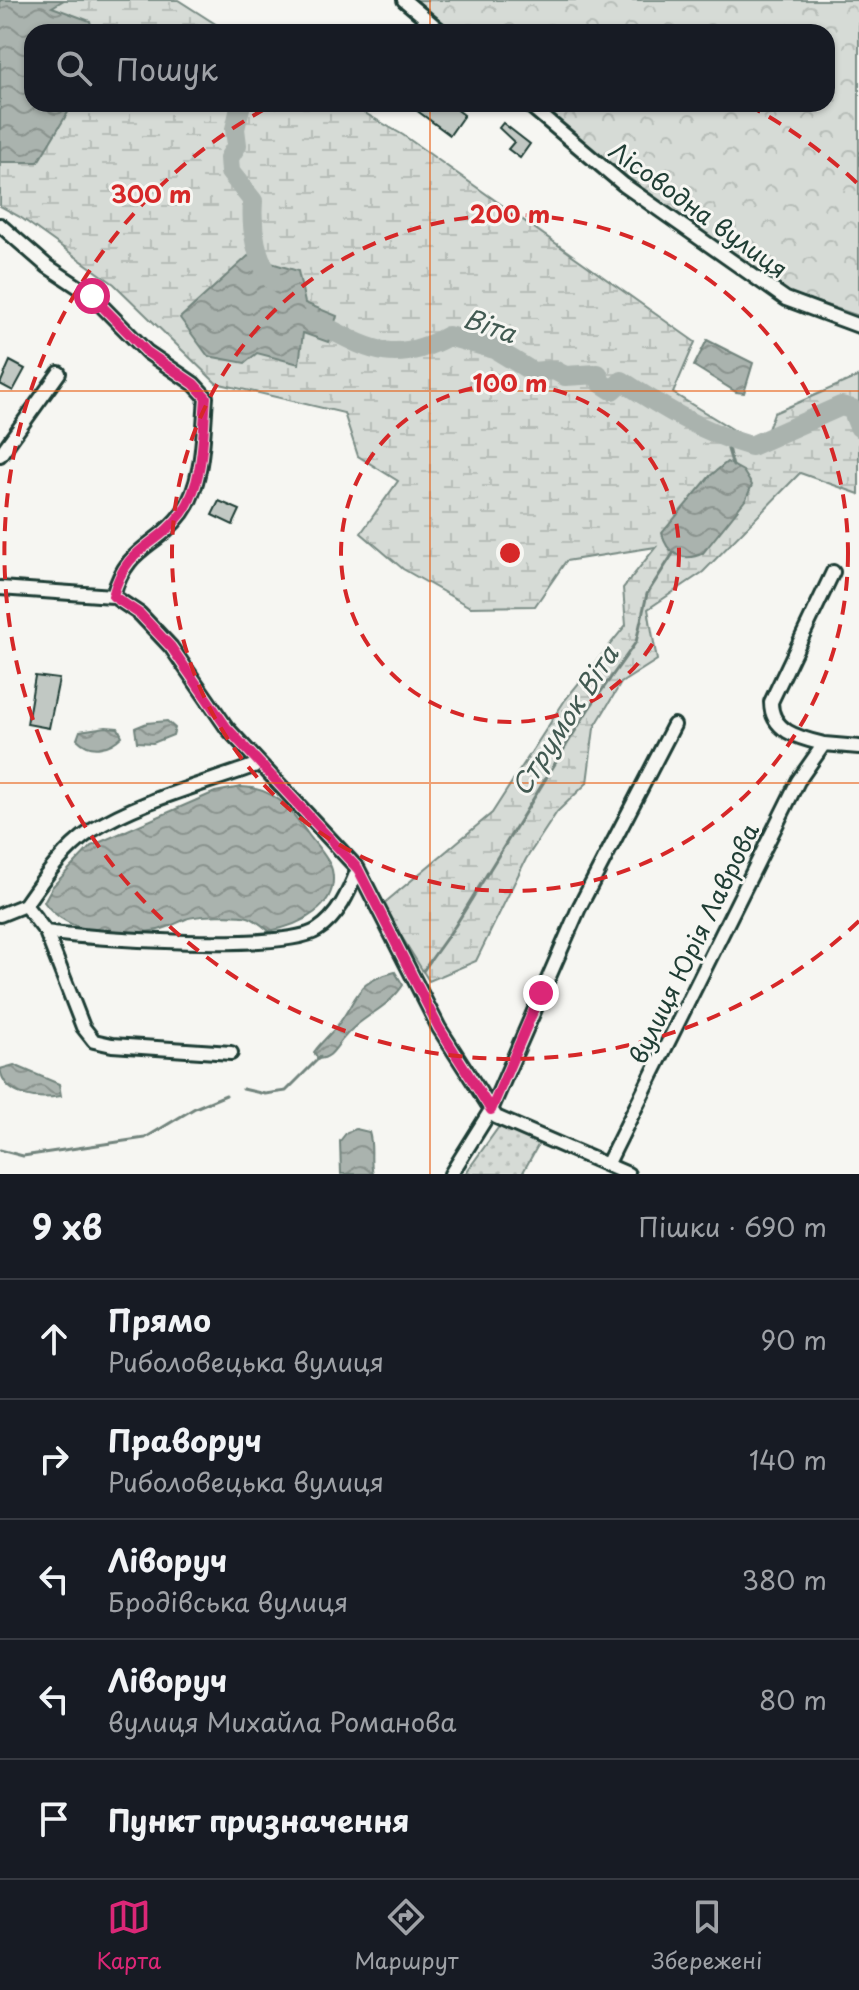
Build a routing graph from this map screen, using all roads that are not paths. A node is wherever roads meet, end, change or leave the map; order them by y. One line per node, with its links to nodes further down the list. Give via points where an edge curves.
1 (404, 0): 2 (street)
2 (432, 24)
3 (537, 112): 5 (street, Лісоводна вулиця, via 624,185 786,299)
4 (0, 225): 10 (street, via 92,296 147,352 206,397 195,483 184,510 161,537 132,554)
5 (859, 326)
6 (59, 373): 7 (street)
7 (0, 455)
8 (833, 572): 12 (street, via 771,702 773,718 784,731)
9 (0, 588): 10 (street)
10 (113, 596): 14 (street, via 140,614 171,647)
11 (674, 725): 20 (street, via 579,908)
12 (824, 744): 13 (street); 21 (street, вулиця Юрія Лаврова, via 798,781)
13 (859, 747)
14 (259, 764): 15 (street); 16 (street, via 90,832 49,870)
15 (358, 869): 18 (street, via 336,913 317,930 295,939 193,941); 20 (street, via 439,1028)
16 (25, 905): 17 (street); 18 (street)
17 (0, 915)
18 (46, 932): 19 (street, via 83,1027 94,1041)
19 (231, 1053)
20 (491, 1110): 21 (street, via 503,1121); 22 (street)
21 (607, 1165): 23 (street)
22 (451, 1174)
23 (628, 1174)

